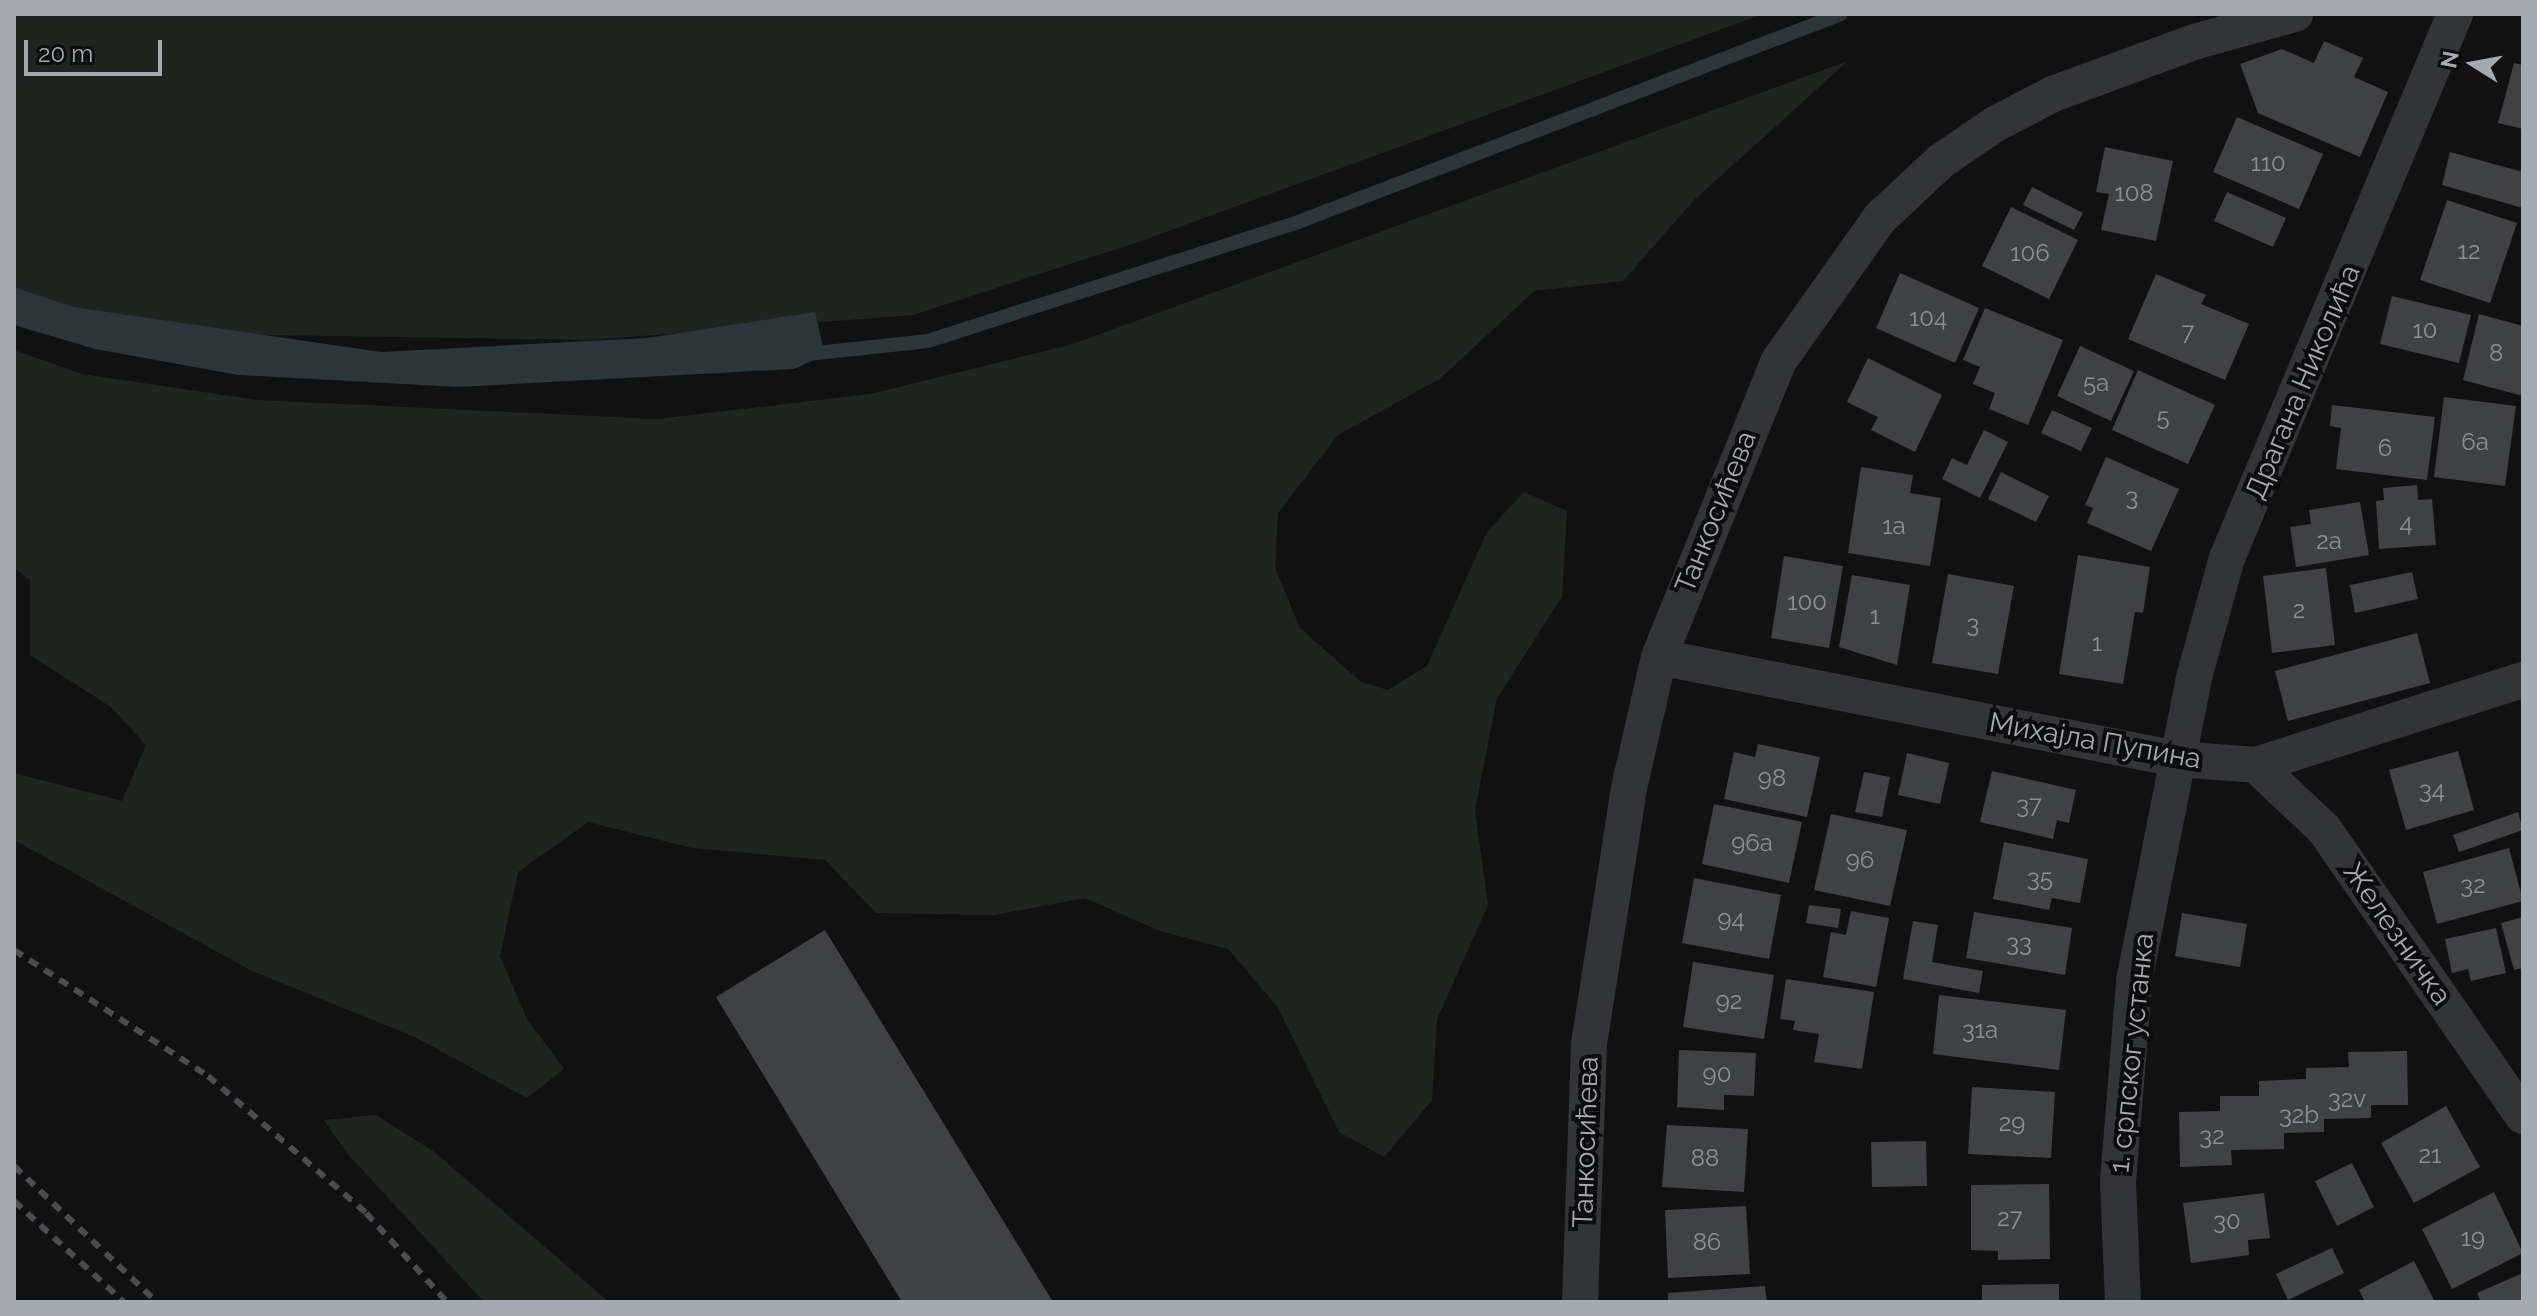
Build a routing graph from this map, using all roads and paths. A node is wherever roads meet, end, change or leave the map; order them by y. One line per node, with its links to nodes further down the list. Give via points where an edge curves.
1 (2295, 14): 3 (street, Танкосићева, via 2194,42 2053,94 1941,161 1880,218 1778,362)
2 (2455, 14): 5 (street, Драгана Николића, via 2227,558)
3 (1659, 657): 5 (street, Михајла Пупина); 8 (street, Танкосићева, via 1629,788 1589,1044)
4 (2523, 680): 6 (street, Михајла Пупина)
5 (2177, 759): 6 (street, Михајла Пупина); 9 (street, 1. српског устанка, via 2134,981 2124,1076 2118,1182)
6 (2256, 765): 7 (street, Железничка, via 2324,829)
7 (2523, 1116)
8 (1580, 1302)
9 (2123, 1302)

